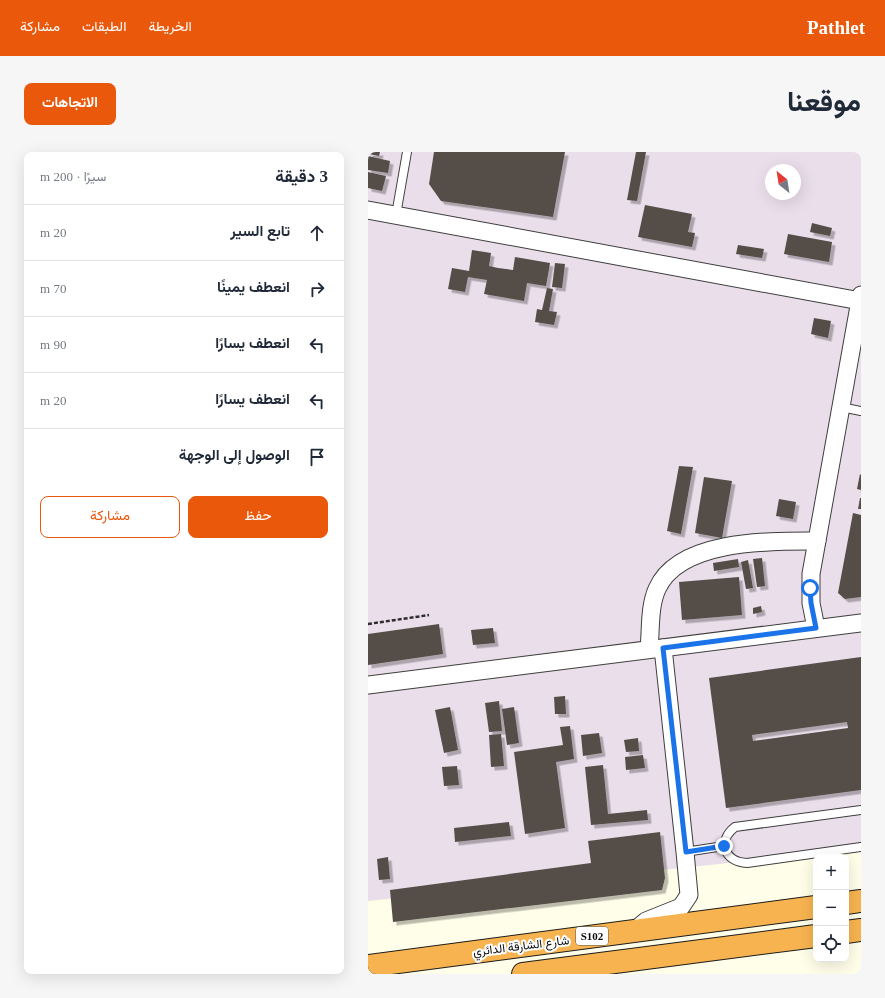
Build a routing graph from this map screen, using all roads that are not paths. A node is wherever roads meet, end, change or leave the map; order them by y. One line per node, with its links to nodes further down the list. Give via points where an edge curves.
1 (407, 152): 3 (lane)
2 (368, 210): 3 (street)
3 (396, 215): 4 (street)
4 (860, 298): 5 (street)
5 (841, 407): 6 (lane); 7 (street)
6 (861, 411)
7 (817, 541): 9 (street, via 810,588); 10 (street, via 737,545 682,561 672,568 657,588 653,600)
8 (861, 622): 9 (street)
9 (816, 628): 10 (street)
10 (656, 649): 11 (street); 15 (street)
11 (368, 685)
12 (861, 810): 13 (lane, via 735,827 729,832)
13 (724, 846): 14 (lane, via 732,859 747,863); 15 (lane)
14 (861, 847)
15 (686, 852): 20 (street, via 689,890 685,903 676,910 646,921)
16 (861, 902): 17 (highway)
17 (849, 903)
18 (813, 907): 20 (highway, شارع الشارقة الدائري / S102)
19 (861, 930): 21 (highway)
20 (634, 931): 23 (highway, شارع الشارقة الدائري / S102)
21 (849, 932)
22 (813, 936): 24 (highway, S102)
23 (368, 966)
24 (523, 974)

